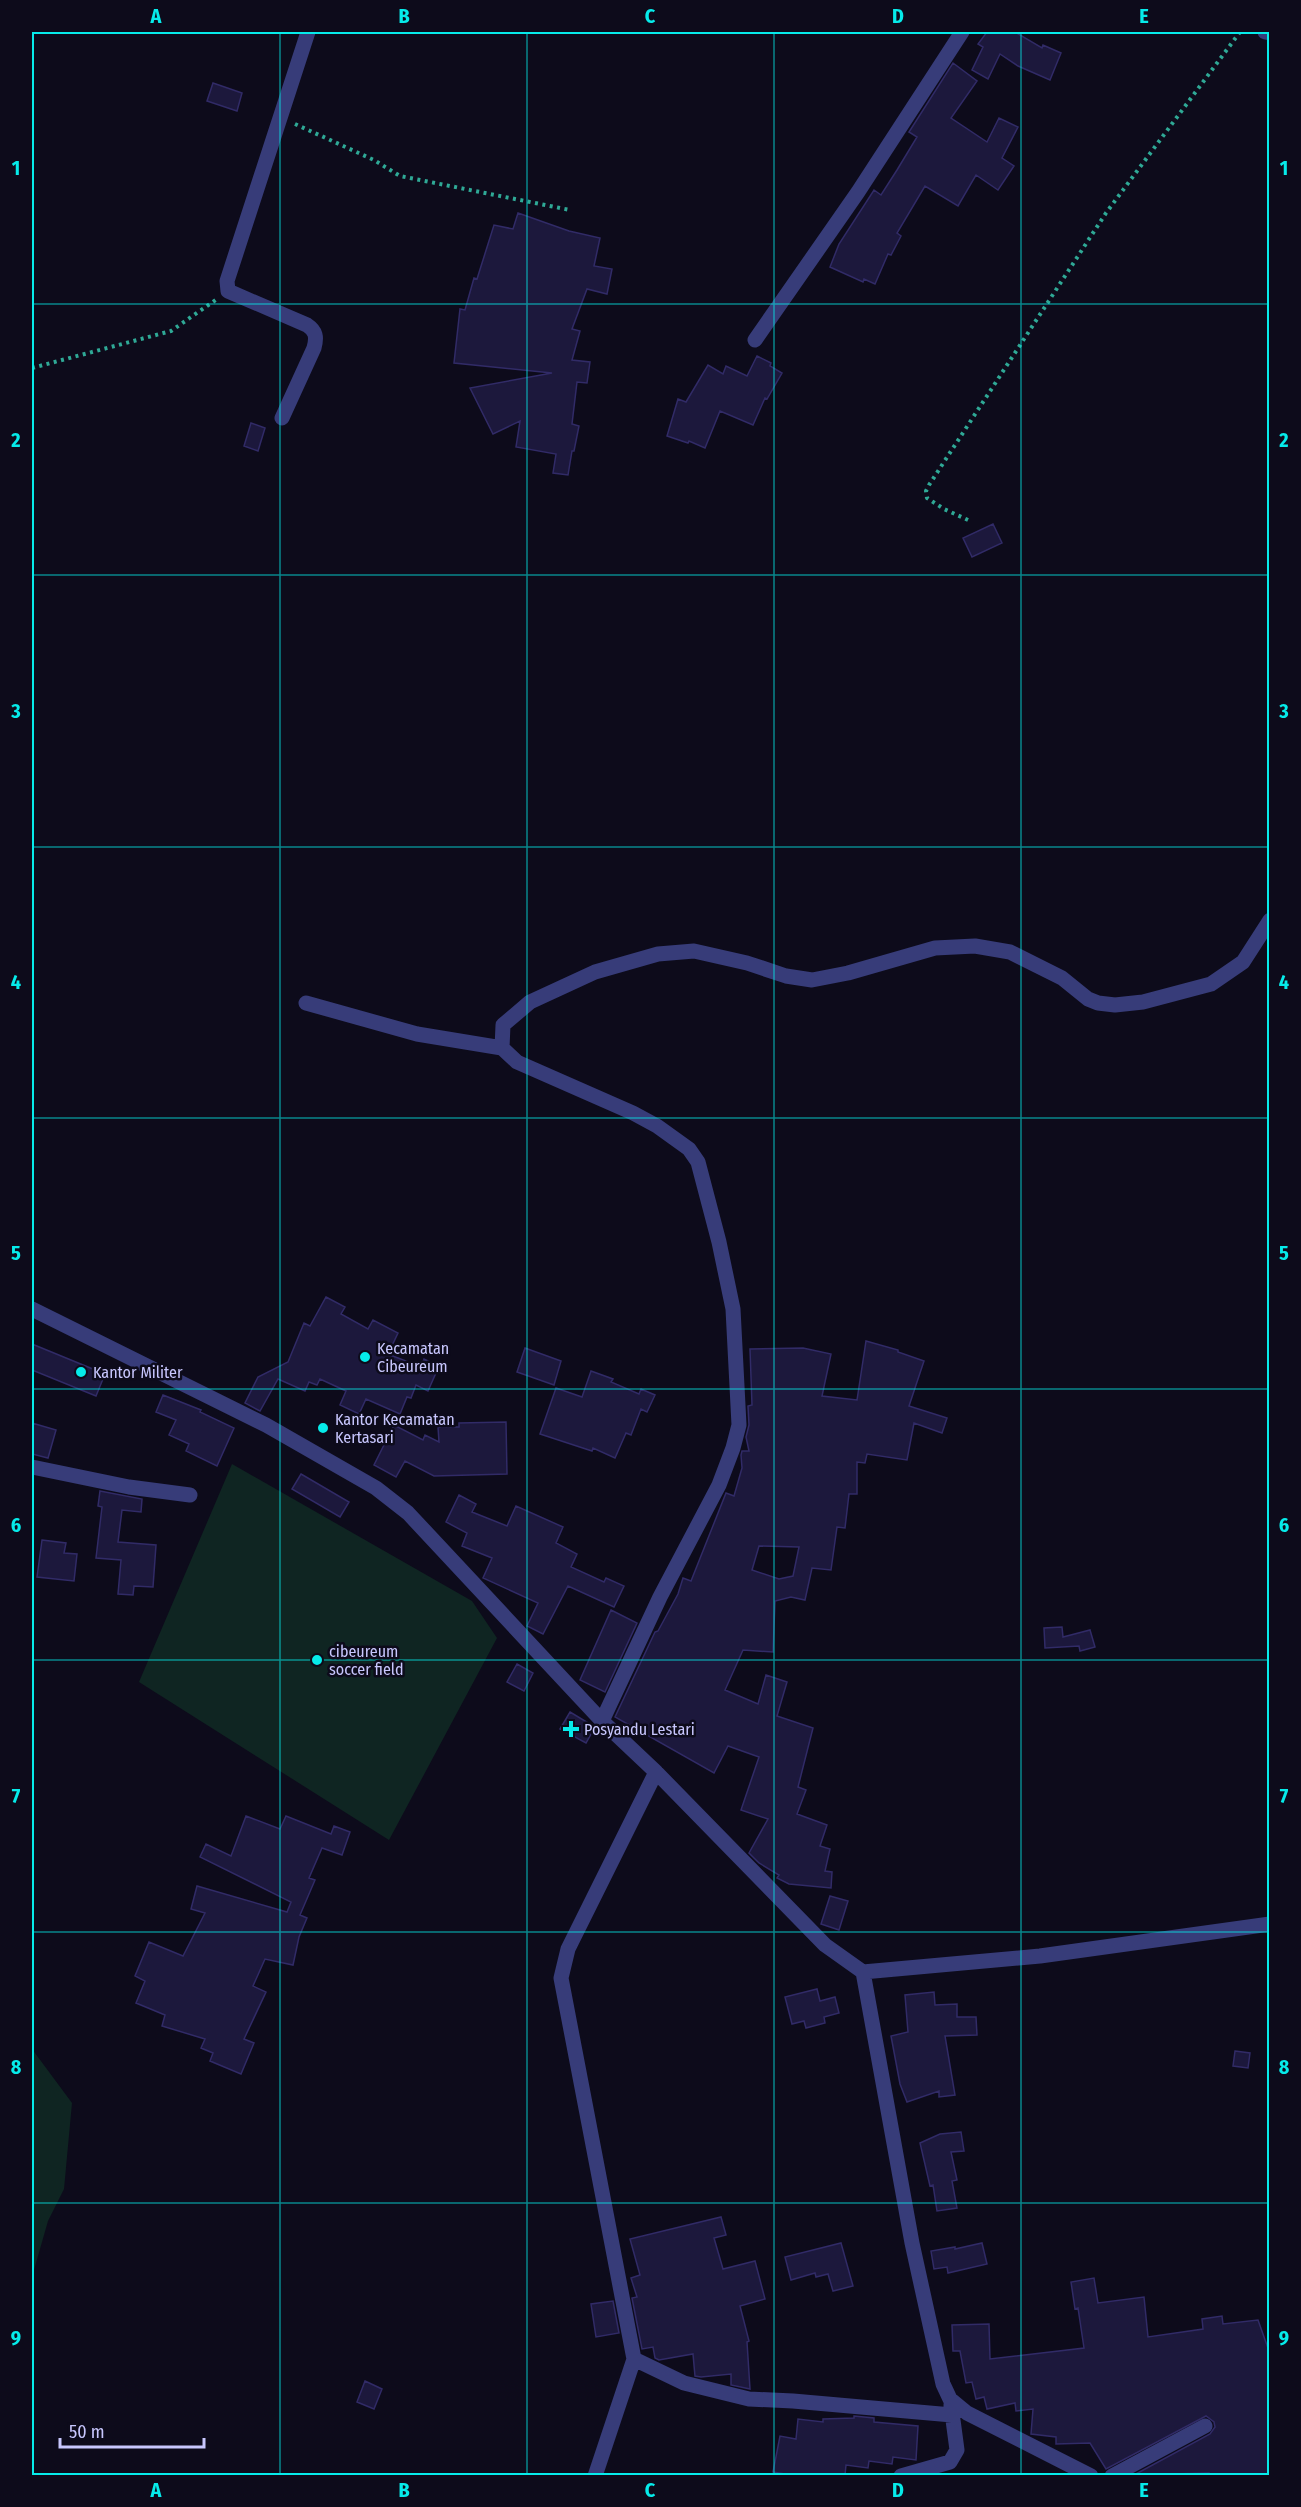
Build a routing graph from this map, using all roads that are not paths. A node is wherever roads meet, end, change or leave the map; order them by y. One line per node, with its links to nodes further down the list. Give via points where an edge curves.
1 (308, 32): 4 (street, via 228,271 228,291 307,325 316,338)
2 (962, 32): 3 (street)
3 (755, 340)
4 (282, 418)
5 (1269, 920): 7 (street, via 1243,962 1211,984 1143,1002 1115,1005 1088,999 1062,978 1010,952 975,946 935,948 812,980 694,951 658,954 595,972 530,1002 503,1025)
6 (306, 1003): 7 (street, via 417,1034)
7 (502, 1048): 11 (street, via 517,1062 657,1126 688,1149 698,1162 733,1309 739,1425 733,1448 719,1485 649,1618)
8 (32, 1309): 11 (street, via 266,1425 376,1488 408,1513)
9 (32, 1467): 10 (street)
10 (189, 1495)
11 (602, 1721): 12 (street)
12 (656, 1773): 14 (street, via 825,1945); 15 (street, via 568,1949 561,1978)
13 (1269, 1924): 14 (street, via 1040,1956)
14 (863, 1972): 16 (street, via 912,2243 943,2384)
15 (634, 2359): 17 (street, via 684,2383 748,2399); 19 (street)
16 (950, 2399): 17 (street); 21 (street, via 967,2413)
17 (952, 2415): 20 (street, via 955,2457 950,2462)
18 (1205, 2426): 22 (street)
19 (595, 2475)
20 (901, 2475)
21 (1091, 2475)
22 (1112, 2475)

